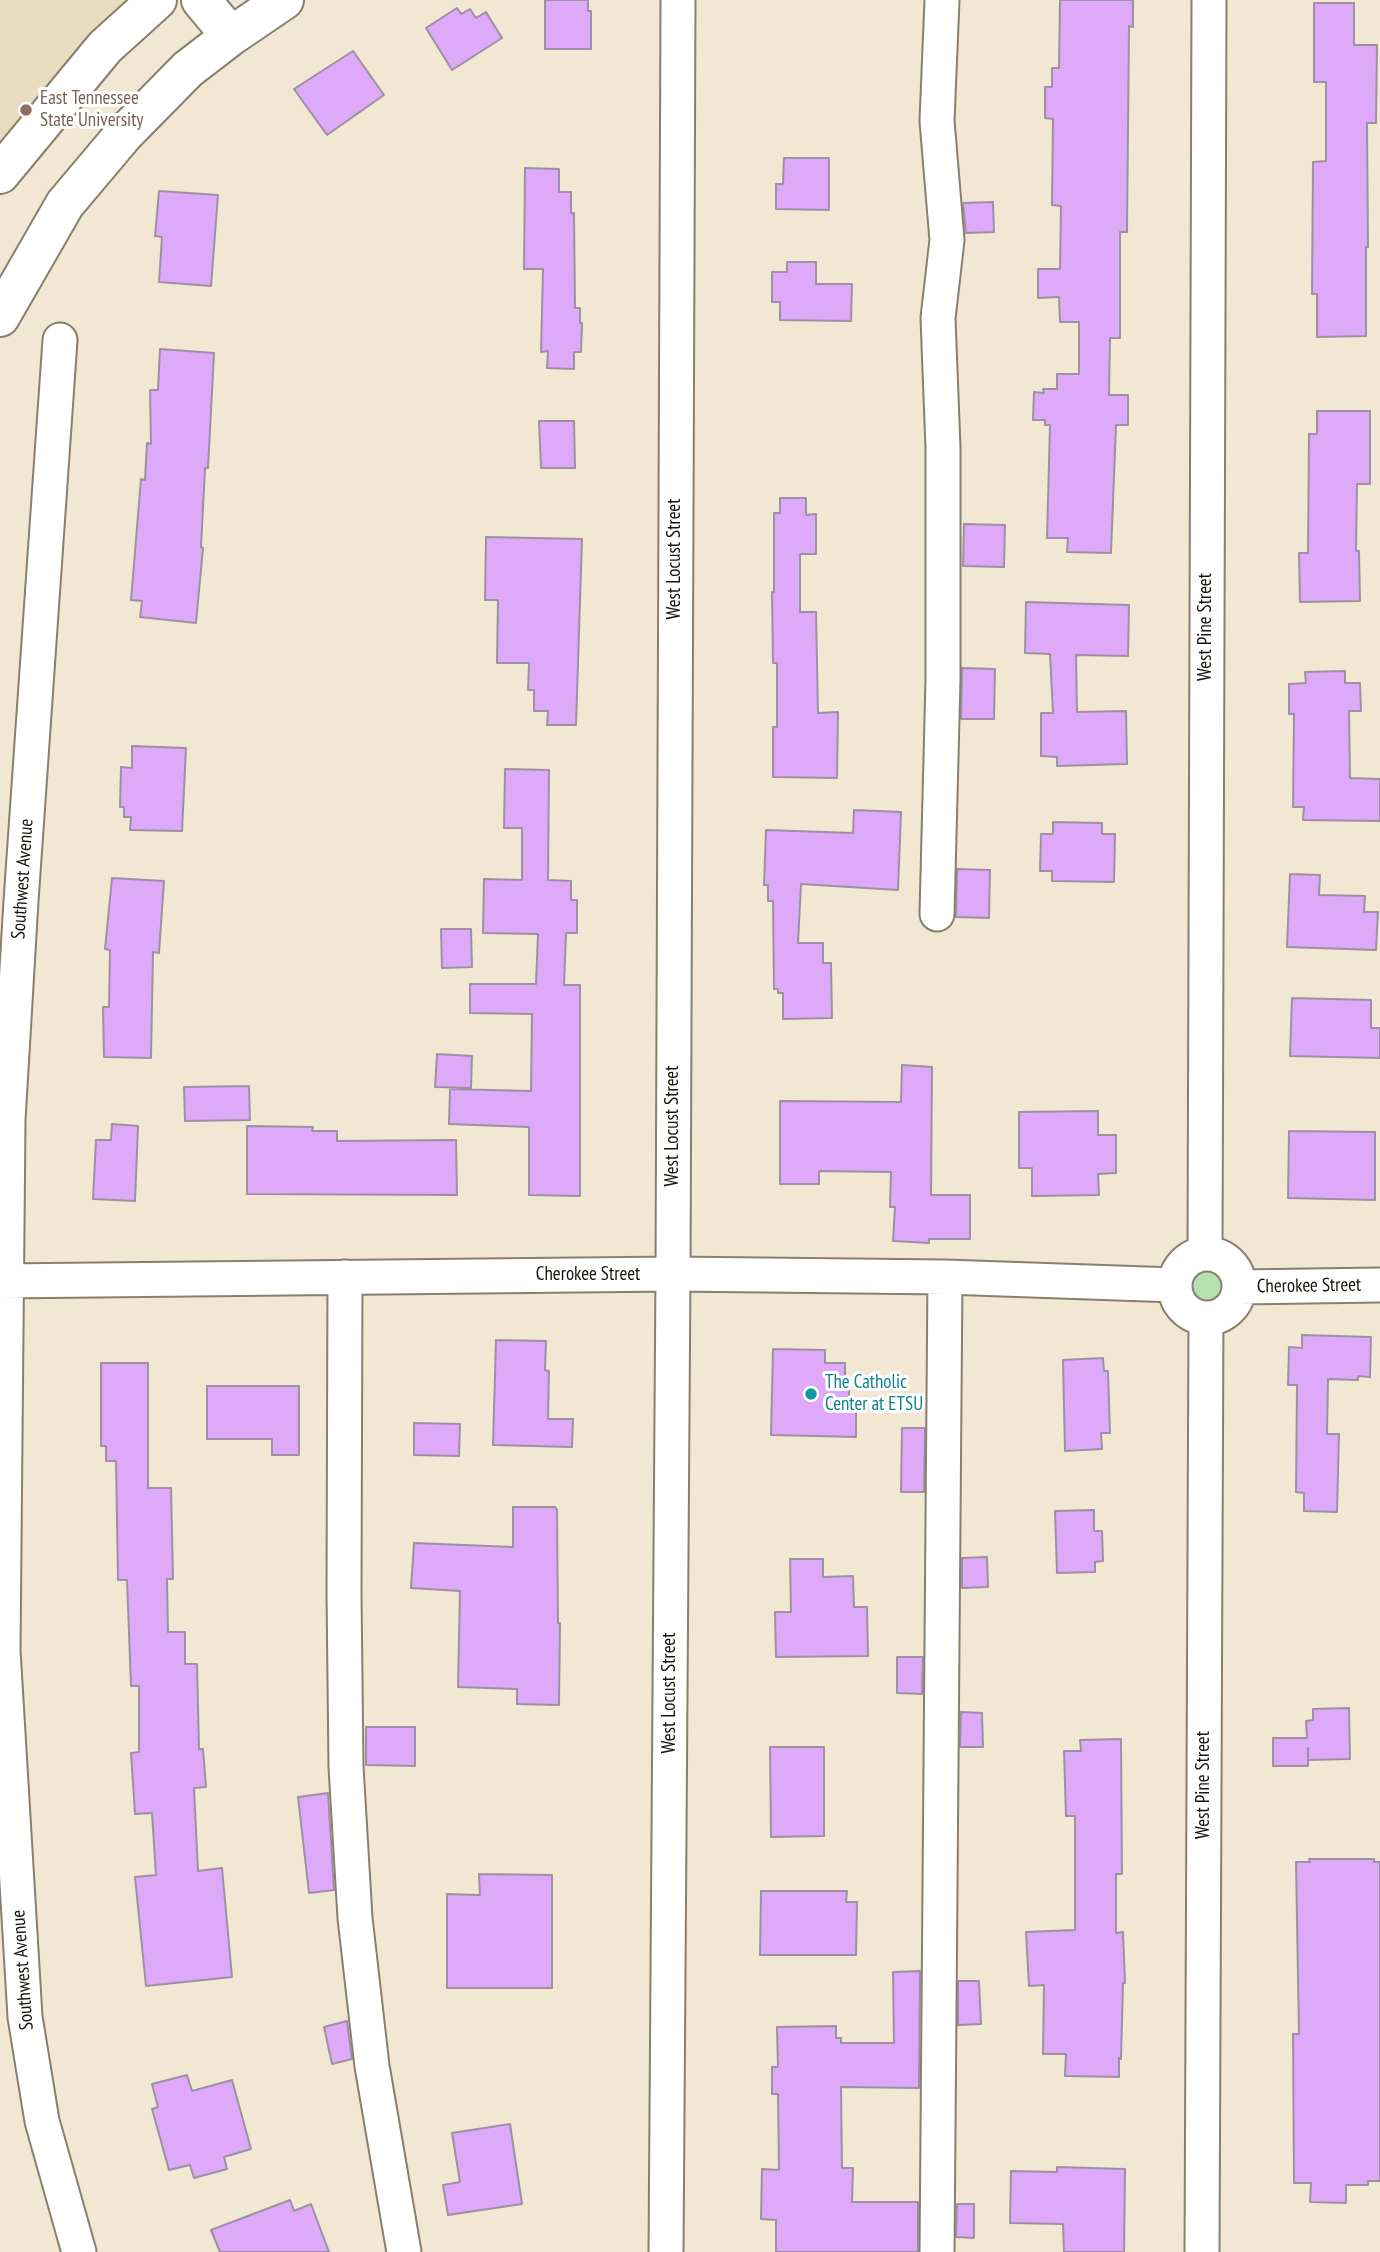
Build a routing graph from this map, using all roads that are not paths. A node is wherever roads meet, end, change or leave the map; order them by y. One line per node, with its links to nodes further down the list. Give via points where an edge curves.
1 (157, 0): 8 (highway, via 105,47)
2 (201, 0): 7 (highway)
3 (284, 0): 7 (highway)
4 (678, 0): 13 (street, West Locust Street)
5 (942, 0): 11 (street, via 937,121 947,240 938,318 943,680)
6 (1209, 0): 12 (street, West Pine Street)
7 (231, 36): 9 (highway, via 188,69 133,124 65,204)
8 (0, 174)
9 (0, 317)
10 (60, 340): 16 (street, Southwest Avenue, via 20,915)
11 (937, 914)
12 (1205, 1254): 17 (street, via 1188,1261); 19 (street, via 1225,1260)
13 (673, 1275): 14 (street, Cherokee Street); 15 (street, Cherokee Street); 23 (street, West Locust Street)
14 (345, 1277): 16 (street, Cherokee Street); 22 (street, via 346,1767 355,1918 372,2066)
15 (945, 1277): 17 (street, Cherokee Street); 24 (street)
16 (3, 1281): 21 (street, Southwest Avenue, via 3,1650 25,2017 43,2121)
17 (1175, 1285): 20 (street, via 1187,1311)
18 (1380, 1285): 19 (street, Cherokee Street)
19 (1239, 1287): 20 (street, via 1225,1312)
20 (1206, 1318): 25 (street, West Pine Street)
21 (79, 2252)
22 (404, 2252)
23 (666, 2252)
24 (937, 2252)
25 (1202, 2252)

